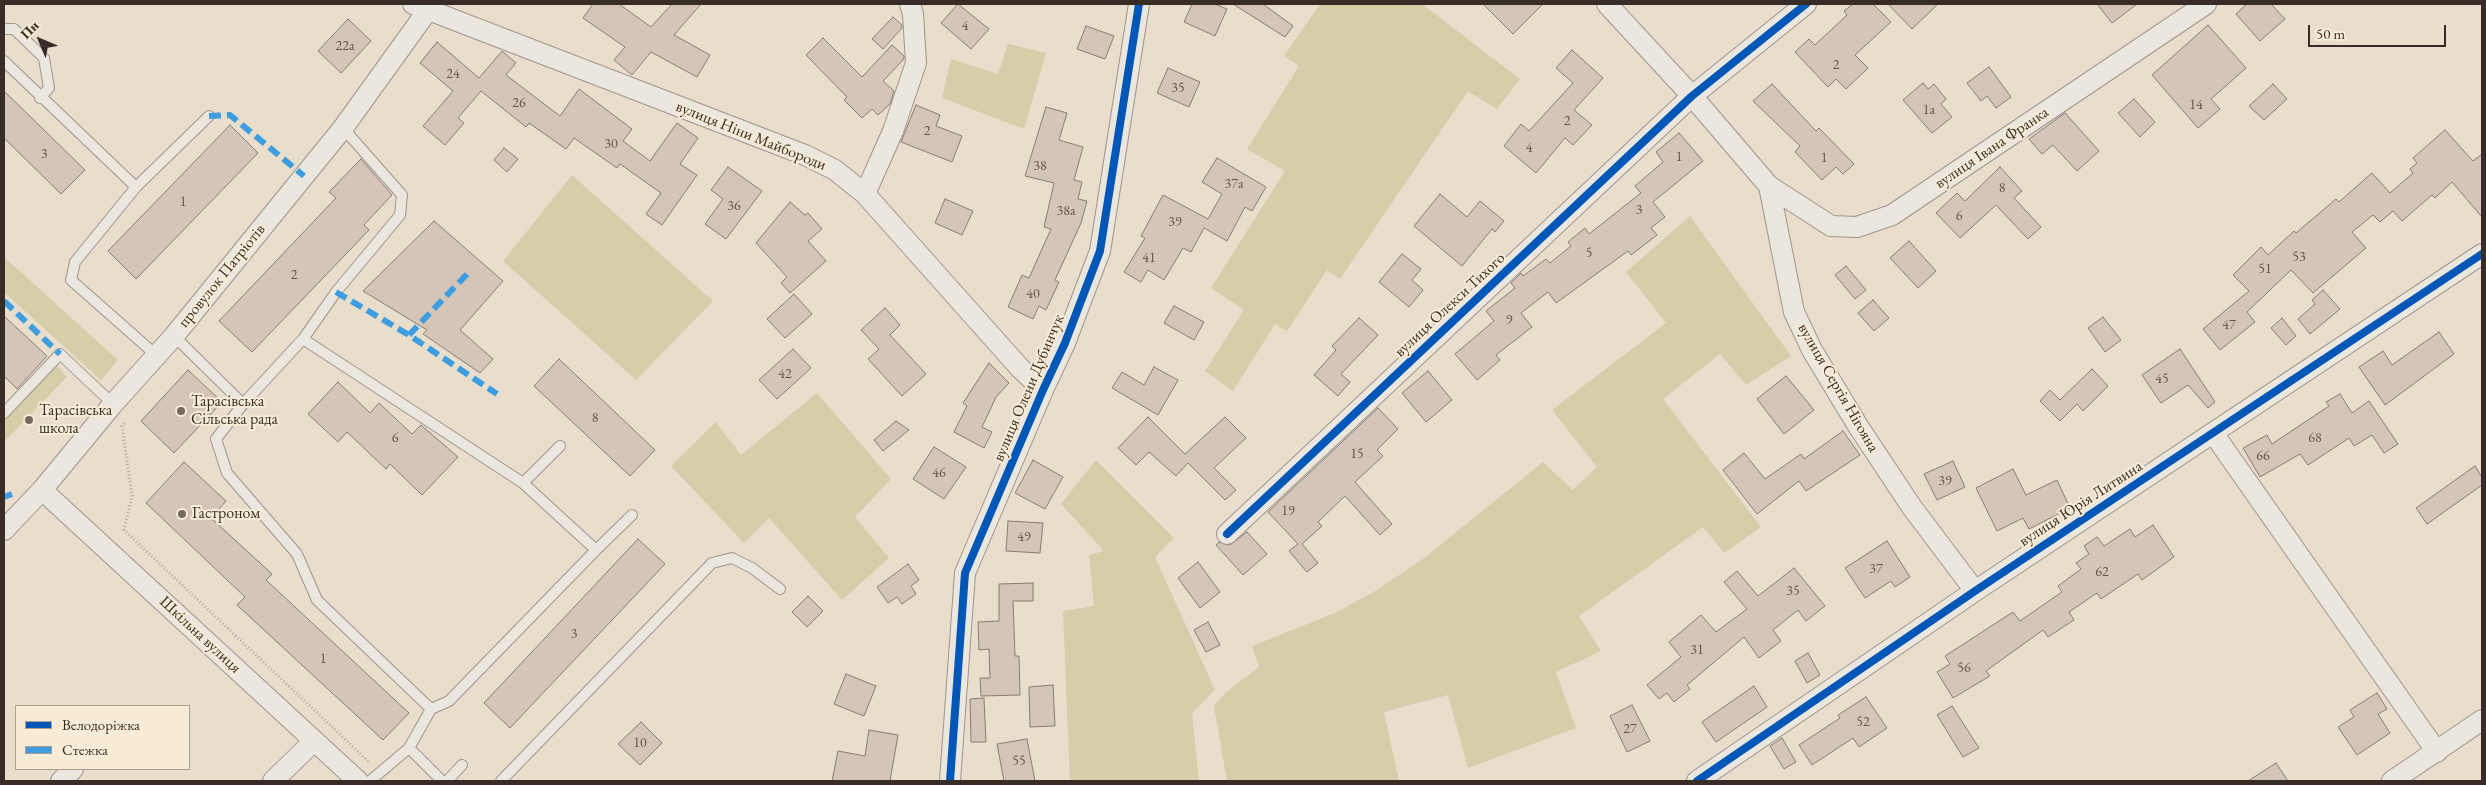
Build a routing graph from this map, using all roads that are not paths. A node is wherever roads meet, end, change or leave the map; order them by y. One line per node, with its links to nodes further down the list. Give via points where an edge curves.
1 (910, 4): 15 (street, via 916,63 893,131)
2 (1139, 4): 20 (street, вулиця Олени Дубинчук, via 1100,251 1065,343)
3 (1607, 4): 9 (street, вулиця Сергія Нігояна)
4 (1806, 4): 9 (street)
5 (2206, 4): 13 (street, вулиця Івана Франка, via 1892,215 1857,227 1831,226)
6 (420, 7): 12 (street, провулок Патріотів); 15 (street, вулиця Ніни Майбороди, via 805,155 835,170)
7 (4, 29): 10 (lane, via 14,29 44,58 48,88)
8 (4, 61): 10 (lane)
9 (1692, 96): 13 (street, вулиця Сергія Нігояна); 30 (street, вулиця Олекси Тихого)
10 (40, 98): 14 (lane)
11 (208, 116): 14 (lane)
12 (343, 128): 17 (street, провулок Патріотів); 18 (lane, via 402,196 400,215 336,292)
13 (1769, 186): 33 (street, вулиця Сергія Нігояна, via 1794,312 1812,350 1911,506)
14 (136, 187): 19 (lane, via 75,262 71,280)
15 (865, 194): 20 (street, вулиця Ніни Майбороди)
16 (2482, 254): 24 (street, вулиця Юрія Литвина)
17 (174, 336): 19 (street, провулок Патріотів); 22 (lane)
18 (303, 339): 22 (lane); 26 (lane)
19 (156, 355): 21 (street, провулок Патріотів)
20 (1042, 390): 48 (street, вулиця Олени Дубинчук, via 965,573)
21 (113, 404): 23 (lane, via 60,354); 27 (street, провулок Патріотів)
22 (243, 404): 34 (lane, via 216,440 227,474 296,554 317,600)
23 (4, 413)
24 (2213, 433): 33 (street, вулиця Юрія Литвина); 38 (street)
25 (560, 446): 26 (lane)
26 (523, 483): 31 (lane)
27 (42, 490): 29 (street, провулок Патріотів); 36 (street, Шкільна вулиця)
28 (632, 515): 31 (lane)
29 (4, 530)
30 (1227, 534)
31 (596, 550): 34 (lane, via 449,701)
32 (780, 588): 47 (lane, via 732,558 712,564)
33 (1975, 591): 49 (street, вулиця Юрія Литвина)
34 (431, 709): 37 (lane)
35 (2482, 720): 38 (street)
36 (314, 741): 42 (street); 43 (street, Шкільна вулиця)
37 (409, 748): 44 (lane); 45 (lane)
38 (2437, 752): 50 (street)
39 (462, 765): 46 (lane)
40 (72, 770): 41 (street)
41 (61, 781)
42 (273, 781)
43 (358, 781)
44 (370, 781)
45 (442, 781)
46 (447, 781)
47 (501, 781)
48 (950, 781)
49 (1697, 781)
50 (2392, 781)

